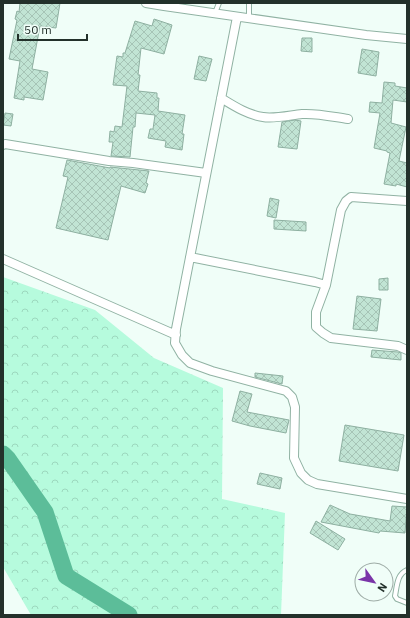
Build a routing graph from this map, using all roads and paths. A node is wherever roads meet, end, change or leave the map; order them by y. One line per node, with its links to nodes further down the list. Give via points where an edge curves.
1 (146, 3): 4 (street)
2 (219, 3): 4 (lane)
3 (249, 3): 6 (lane)
4 (215, 14): 5 (street)
5 (237, 17): 6 (street); 8 (street)
6 (249, 18): 7 (street)
7 (407, 39)
8 (221, 98): 9 (street, via 243,111 263,117 304,114); 11 (street)
9 (348, 119)
10 (3, 145): 11 (street)
11 (206, 174): 13 (street)
12 (407, 201): 15 (street, via 351,197 346,201 341,210)
13 (190, 257): 15 (street); 16 (street)
14 (3, 259): 16 (street)
15 (326, 285): 17 (street, via 316,312 316,327 323,333 331,338 398,346)
16 (176, 335): 18 (street, via 175,343 190,363 286,392 292,397 295,408 294,458 301,473 308,480 317,484)
17 (407, 350)
18 (407, 499)
19 (407, 570): 20 (lane, via 399,576 395,596 397,600)
20 (407, 603)

